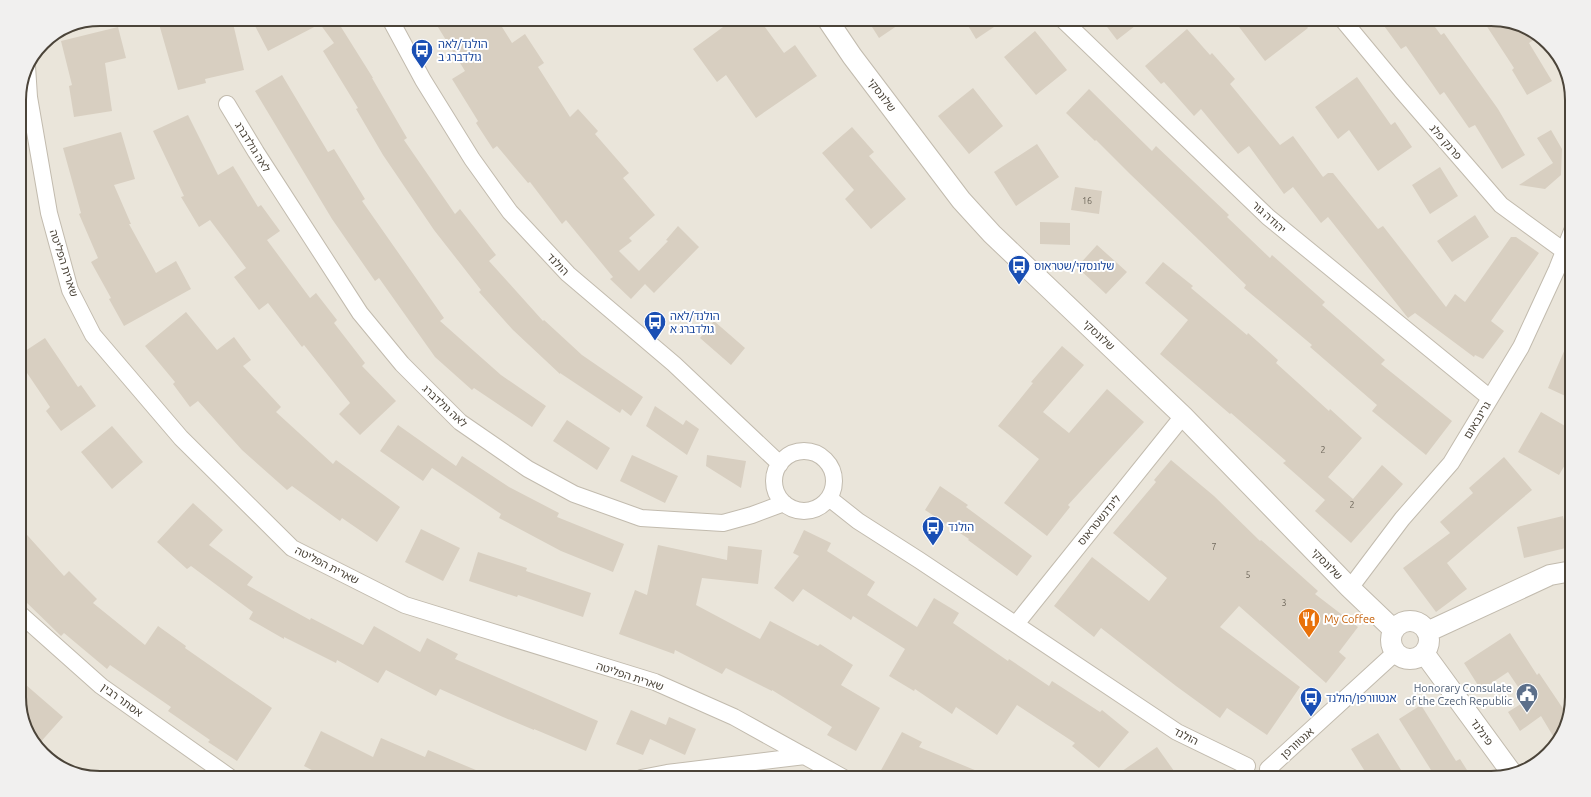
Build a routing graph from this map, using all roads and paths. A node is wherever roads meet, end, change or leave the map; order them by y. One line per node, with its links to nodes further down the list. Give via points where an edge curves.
1 (394, 26): 10 (street, הולנד, via 423,80 472,159 510,212 568,274 674,364)
2 (832, 26): 9 (street, שלונסקי, via 961,200 992,234)
3 (1069, 26): 8 (street, יהודה גור, via 1268,217)
4 (1348, 26): 7 (street, פרנק פלג, via 1501,205)
5 (28, 85): 21 (street, שארית הפליטה, via 49,213 70,290 93,335 181,438 292,548 405,605 655,682 734,717)
6 (227, 104): 12 (street, לאה גולדברג, via 360,313 402,364 460,422 528,469 574,494 641,518 723,523)
7 (1564, 251): 8 (street, גרינבאום, via 1521,347)
8 (1490, 398): 14 (street, גרינבאום, via 1451,463 1402,519)
9 (1183, 416): 14 (street, שלונסקי); 16 (street, לינדנשטראוס)
10 (780, 464): 11 (street, via 788,455 800,451 811,451 821,456 830,465 834,477 834,488); 12 (street, via 774,478 775,489)
11 (829, 498): 12 (street, via 820,506 808,511 797,510); 16 (street, הולנד, via 858,521)
12 (784, 503)
13 (1565, 572): 18 (street, via 1550,575)
14 (1350, 588): 17 (street, שלונסקי)
15 (26, 619): 23 (street, אסתר רבין, via 101,686)
16 (1016, 624): 26 (street, הולנד, via 1177,732)
17 (1394, 630): 18 (street, via 1402,622 1414,621); 19 (street, via 1390,642)
18 (1427, 632): 20 (street, via 1429,643)
19 (1396, 652): 20 (street, via 1400,657 1413,660); 29 (street, אנטוורפן)
20 (1424, 653): 22 (street, פינלנד)
21 (805, 756): 24 (street); 25 (street, שארית הפליטה)
22 (1508, 768)
23 (221, 771)
24 (683, 771)
25 (832, 771)
26 (1242, 771)
27 (1245, 771): 28 (street, via 1256,763 1261,764)
28 (1267, 771)
29 (1273, 771)

